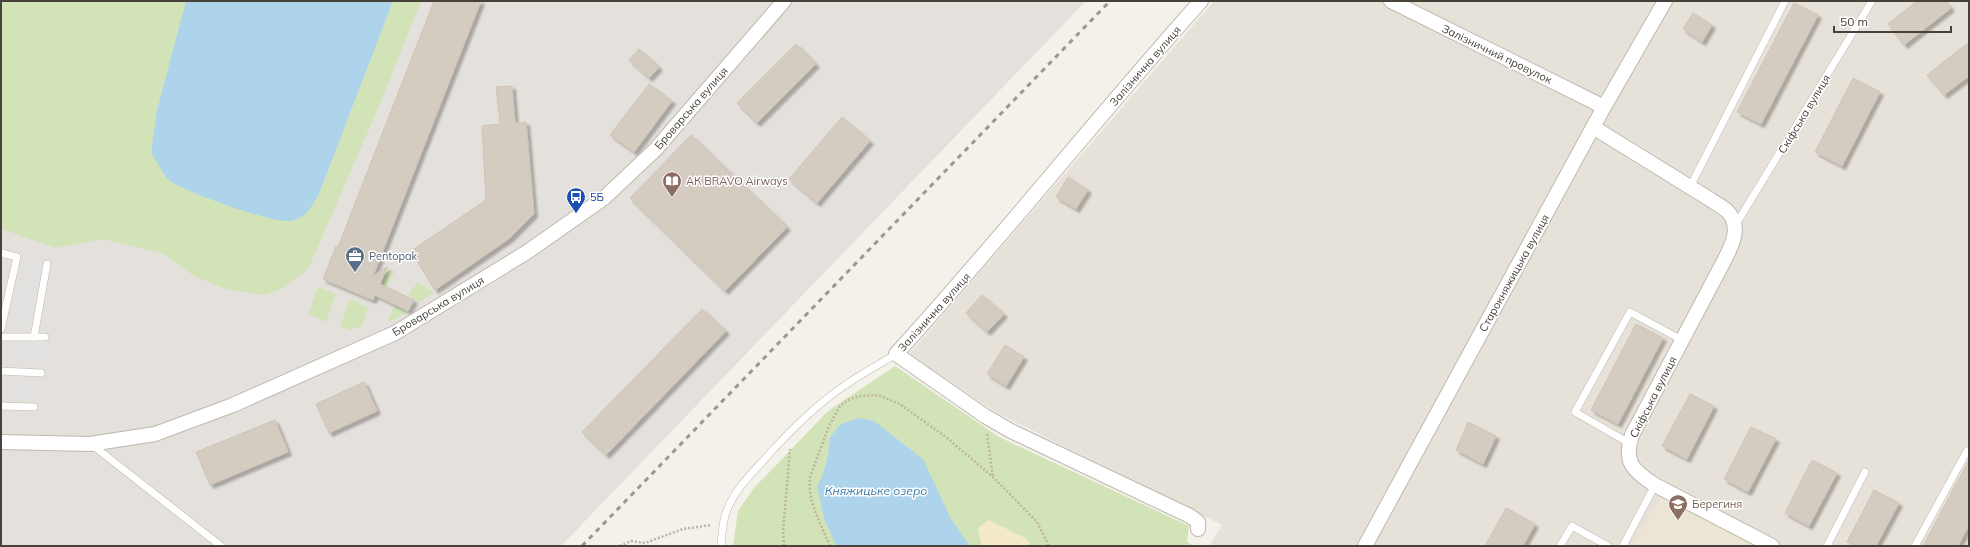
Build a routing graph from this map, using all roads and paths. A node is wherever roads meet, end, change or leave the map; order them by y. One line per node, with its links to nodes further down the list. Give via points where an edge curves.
1 (784, 1): 27 (street, Броварська вулиця, via 655,150 604,198 527,252 395,333 233,405 155,434)
2 (1201, 1): 18 (street, Залізнична вулиця, via 958,286)
3 (1391, 1): 7 (street, Залізничний провулок)
4 (1665, 1): 7 (street, Старокняжицька вулиця)
5 (1785, 1): 9 (lane)
6 (1872, 1): 10 (lane, Скіфська вулиця)
7 (1604, 107): 8 (street, Старокняжицька вулиця)
8 (1593, 127): 9 (street); 40 (street, Старокняжицька вулиця)
9 (1690, 187): 10 (street, via 1729,213)
10 (1735, 226): 17 (street, Скіфська вулиця, via 1734,240)
11 (1, 253): 13 (lane, via 17,257)
12 (47, 264): 15 (lane)
13 (1, 330)
14 (1, 337): 15 (lane)
15 (34, 337): 16 (lane)
16 (45, 338)
17 (1682, 340): 26 (street, Скіфська вулиця); 26 (lane, via 1630,312 1575,412)
18 (896, 354): 23 (street, Залізнична вулиця); 24 (lane, via 841,388)
19 (1, 371): 20 (lane)
20 (41, 373)
21 (1, 406): 22 (lane)
22 (34, 407)
23 (985, 416): 30 (path); 33 (street, Залізнична вулиця, via 1040,446 1190,516 1198,522)
24 (792, 430): 32 (lane, via 746,479 734,496); 37 (path)
25 (1, 442): 27 (street, Броварська вулиця)
26 (1630, 443): 31 (street, Скіфська вулиця, via 1630,463 1639,475)
27 (90, 444): 34 (lane)
28 (1967, 451): 46 (lane)
29 (1865, 472): 45 (lane)
30 (993, 477): 38 (path, via 900,404 878,395 859,396 848,400 840,406 829,426 809,485 812,502); 39 (path, via 1036,522)
31 (1655, 485): 43 (lane); 44 (street, Скіфська вулиця)
32 (722, 525): 35 (path, via 688,528 645,543 631,541); 36 (lane)
33 (1198, 529)
34 (220, 546)
35 (620, 546)
36 (721, 546)
37 (784, 546)
38 (830, 546)
39 (1049, 546)
40 (1365, 546)
41 (1560, 546): 42 (lane, via 1572,526)
42 (1608, 546)
43 (1623, 546)
44 (1772, 546)
45 (1827, 546)
46 (1915, 546)

